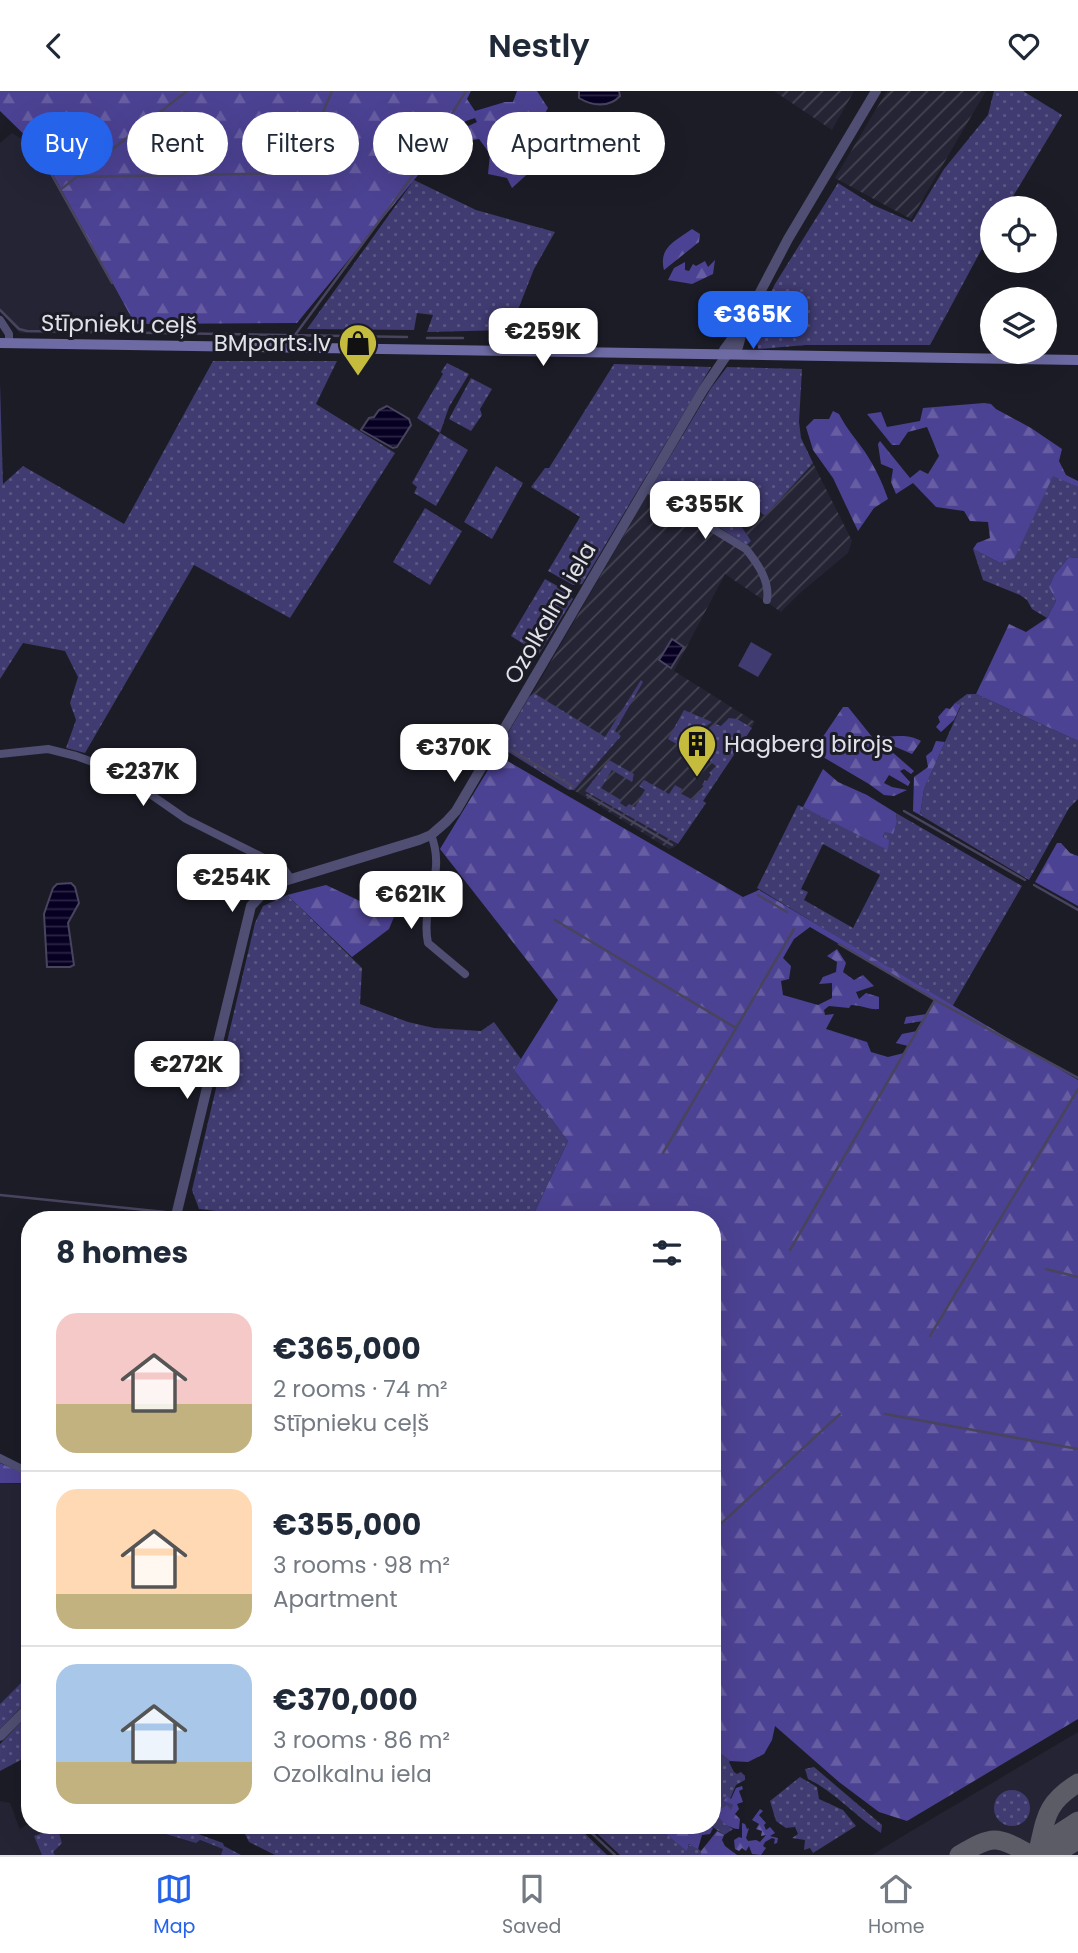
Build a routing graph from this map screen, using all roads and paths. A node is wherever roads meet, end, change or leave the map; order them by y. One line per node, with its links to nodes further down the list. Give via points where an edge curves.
1 (876, 91): 4 (street, Ozolkalnu iela, via 724,350)
2 (0, 320): 3 (street, via 9,334)
3 (5, 343): 4 (main road, Stīpnieku ceļš)
4 (726, 356): 5 (main road, Stīpnieku ceļš); 6 (street, Ozolkalnu iela)
5 (1078, 360)
6 (646, 488): 7 (street, via 746,549 769,589); 9 (street, Ozolkalnu iela, via 456,811)
7 (767, 600)
8 (0, 754): 10 (street, via 48,749 106,766 186,819 276,864)
9 (431, 835): 10 (street, Ozolkalnu iela); 11 (street, via 438,862 426,917 428,943)
10 (290, 879): 12 (street, Ozolkalnu iela, via 267,889 247,917)
11 (466, 974)
12 (177, 1211)
13 (0, 1458): 14 (street)
14 (21, 1468)
15 (21, 1715): 16 (street)
16 (0, 1736)

